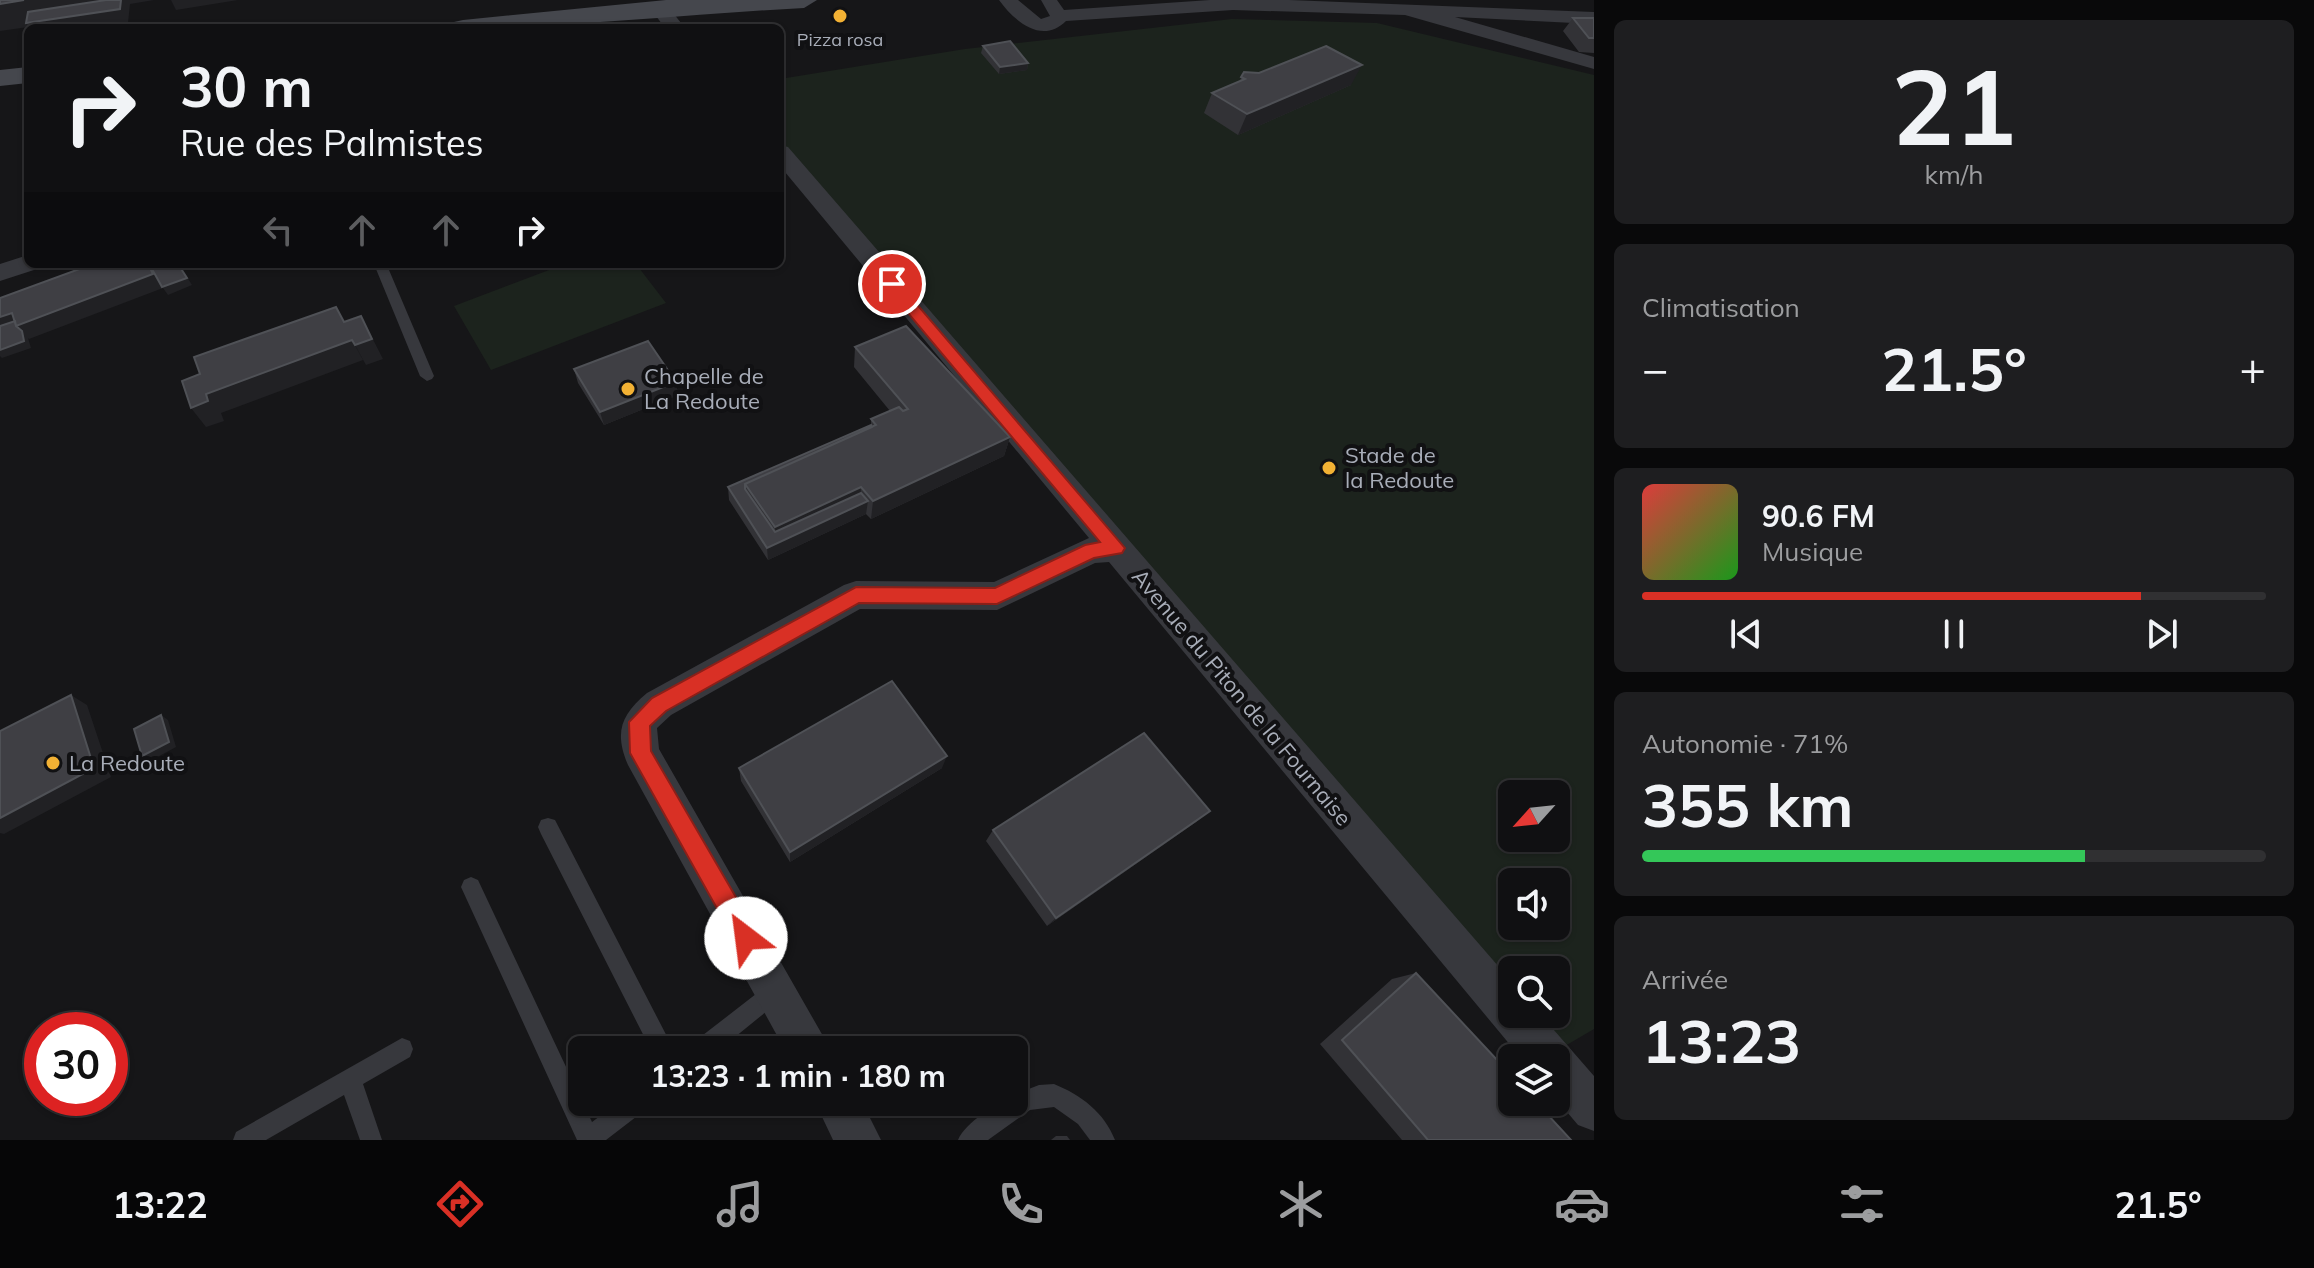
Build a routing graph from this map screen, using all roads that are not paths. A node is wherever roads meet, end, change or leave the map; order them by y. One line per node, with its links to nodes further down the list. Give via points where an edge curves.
1 (714, 0): 6 (main road)
2 (804, 0): 6 (main road)
3 (1008, 0): 4 (street, via 1025,22 1035,25 1053,24)
4 (1053, 8): 5 (street, via 1233,4)
5 (1406, 9): 7 (street); 9 (street)
6 (672, 14): 8 (main road)
7 (1594, 18)
8 (523, 24)
9 (1594, 63)
10 (24, 75): 11 (main road)
11 (0, 78)
12 (784, 157): 17 (street, Avenue du Piton de la Fournaise)
13 (24, 264): 15 (street)
14 (384, 268): 16 (lane)
15 (0, 273)
16 (427, 376)
17 (1116, 548): 20 (street, via 1091,550 997,596 856,595 659,704 639,722 641,753); 24 (street, Avenue du Piton de la Fournaise)
18 (548, 827): 21 (lane)
19 (471, 887): 33 (lane)
20 (777, 991): 22 (lane); 23 (street)
21 (656, 1036)
22 (720, 1036)
23 (801, 1036)
24 (1537, 1044)
25 (402, 1049): 26 (lane)
26 (350, 1079): 31 (lane); 32 (lane)
27 (1570, 1082): 28 (street)
28 (1594, 1109)
29 (619, 1116): 33 (lane)
30 (845, 1116): 34 (street)
31 (244, 1140)
32 (371, 1140)
33 (589, 1140)
34 (858, 1140)
35 (969, 1140): 36 (lane, via 1032,1095 1058,1096 1086,1113)
36 (1104, 1140)

